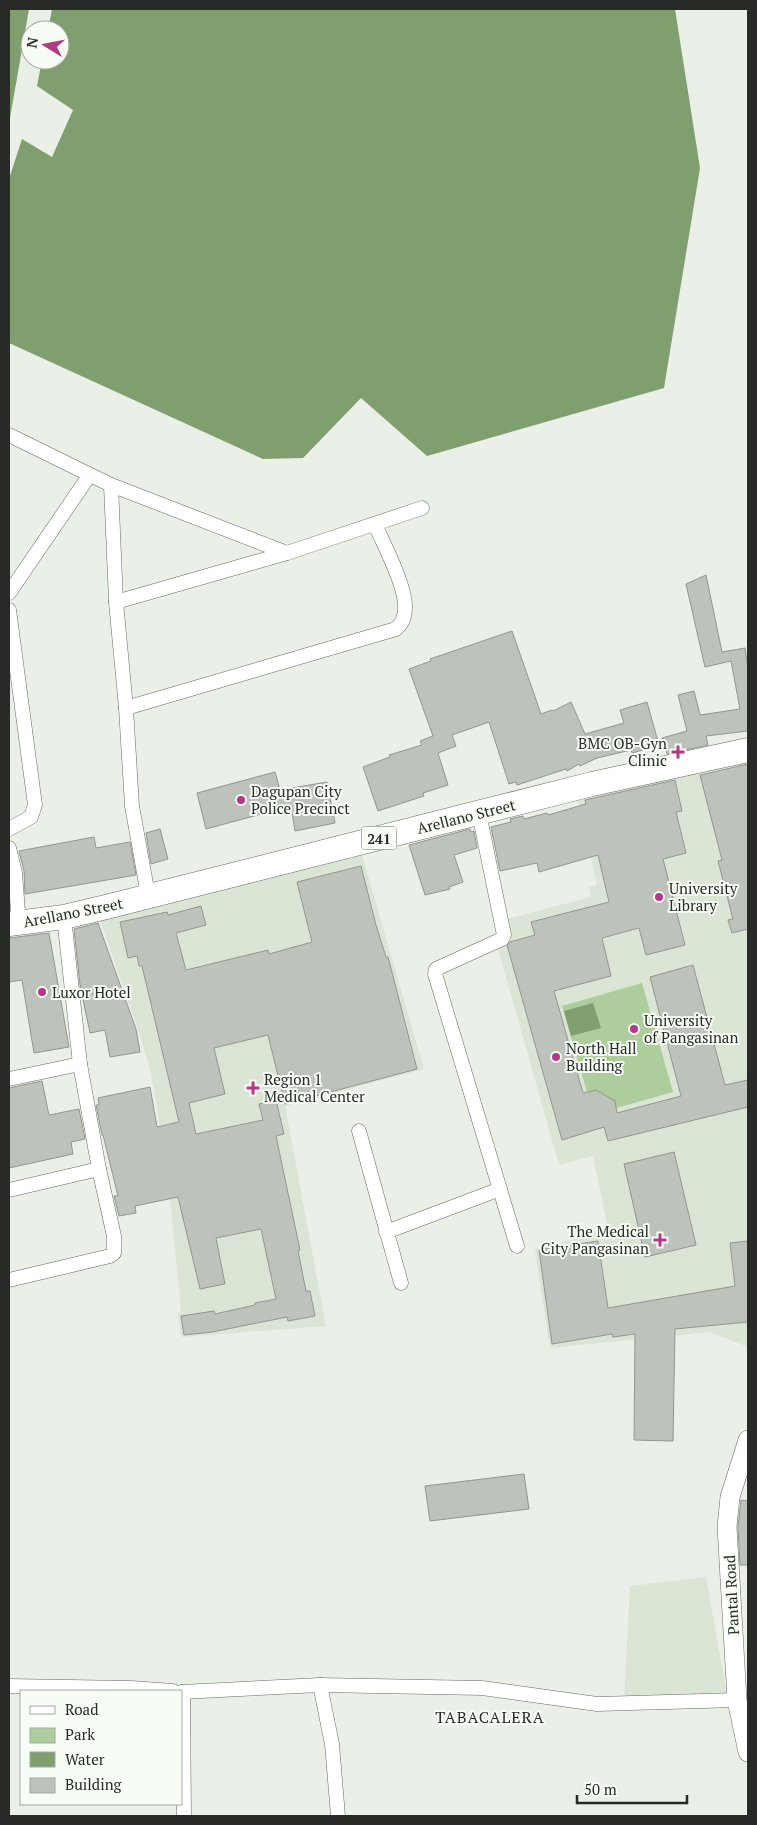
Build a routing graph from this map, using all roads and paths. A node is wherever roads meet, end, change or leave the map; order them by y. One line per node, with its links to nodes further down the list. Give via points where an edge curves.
1 (9, 435): 2 (street)
2 (89, 476): 3 (street); 7 (street)
3 (111, 485): 6 (street); 8 (street)
4 (422, 508): 5 (street)
5 (375, 524): 6 (street); 10 (street, via 401,584 406,606 402,623 396,629)
6 (287, 553): 8 (street)
7 (9, 593)
8 (116, 602): 10 (street)
9 (9, 610): 13 (street, via 35,805 31,817)
10 (126, 708): 15 (street, via 132,806)
11 (748, 750): 12 (highway, Arellano Street / 241)
12 (479, 813): 15 (highway, Arellano Street / 241); 22 (street, via 504,936 436,968 435,974)
13 (9, 829)
14 (9, 848): 17 (street, via 15,873)
15 (148, 895): 16 (highway, Arellano Street / 241)
16 (64, 917): 17 (highway, Arellano Street / 241); 18 (street)
17 (14, 924)
18 (80, 1064): 19 (street); 21 (street)
19 (9, 1079)
20 (359, 1131): 24 (street)
21 (99, 1169): 23 (street); 26 (street, via 114,1236 114,1253)
22 (500, 1189): 24 (street); 25 (street)
23 (9, 1190)
24 (386, 1232): 27 (street)
25 (517, 1246)
26 (9, 1280)
27 (401, 1283)
28 (748, 1440): 33 (street, Pantal Road, via 730,1497 727,1527)
29 (320, 1685): 32 (street); 33 (street, via 482,1688 598,1704); 37 (street, via 332,1744)
30 (9, 1686): 31 (street)
31 (155, 1690)
32 (182, 1692)
33 (737, 1700): 34 (street, Pantal Road)
34 (748, 1752)
35 (182, 1766): 36 (street)
36 (184, 1816)
37 (338, 1816)

